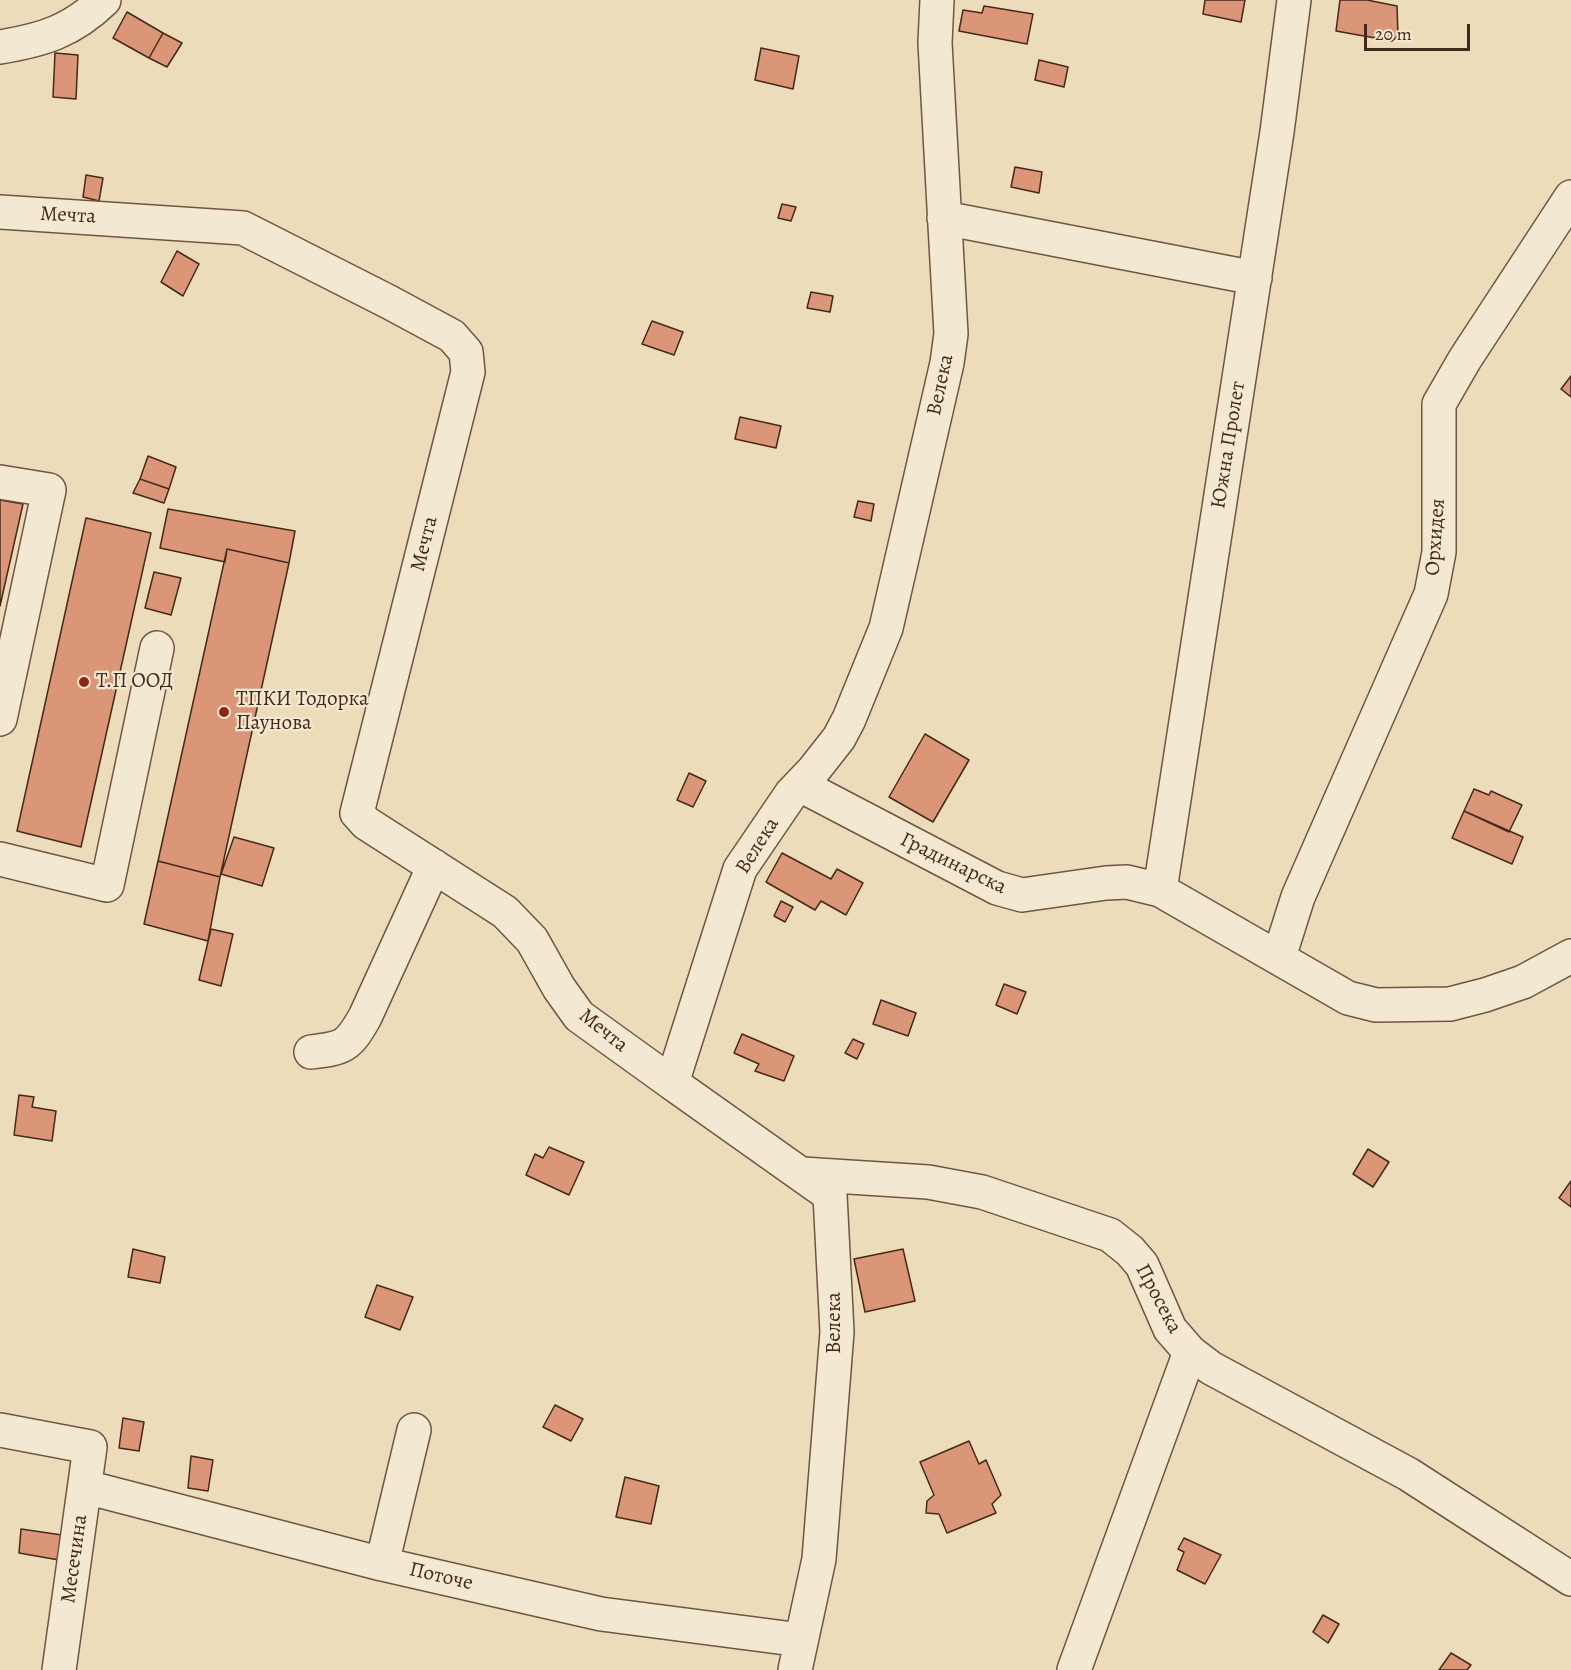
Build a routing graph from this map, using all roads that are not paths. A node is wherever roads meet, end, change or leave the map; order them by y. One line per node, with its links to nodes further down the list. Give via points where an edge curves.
1 (104, 0): 4 (street, via 71,27)
2 (937, 0): 7 (street, Велека, via 935,43)
3 (1294, 0): 8 (street, Южна Пролет)
4 (0, 47)
5 (1571, 197): 17 (street, Орхидея, via 1439,404 1439,552 1431,594 1298,897)
6 (0, 212): 14 (street, Мечта, via 243,228 452,336 466,352 468,372 357,813 366,823)
7 (944, 218): 8 (street); 12 (street, Велека, via 951,334 947,363 886,628 849,719)
8 (1255, 278): 15 (street, Южна Пролет)
9 (0, 482): 11 (street, via 49,490)
10 (157, 648): 13 (street, via 107,885)
11 (0, 719)
12 (800, 785): 15 (street, Градинарска, via 1010,893 1023,895 1127,882); 19 (street, Велека, via 741,869)
13 (0, 859)
14 (434, 866): 18 (street, via 355,1034 340,1048); 19 (street, Мечта, via 505,912 532,940 579,1016)
15 (1160, 890): 17 (street, Градинарска)
16 (1571, 956): 17 (street, Градинарска, via 1523,982 1450,1004 1376,1005 1348,998)
17 (1279, 957)
18 (311, 1052)
19 (672, 1083): 20 (street, Велека)
20 (802, 1174): 21 (street, Просека, via 928,1182 982,1192 1110,1235 1142,1265 1170,1329); 27 (street, Велека, via 830,1195 837,1332 819,1559)
21 (1190, 1352): 26 (street, Просека, via 1211,1368 1408,1474); 29 (street)
22 (0, 1430): 24 (street, Месечина, via 90,1447)
23 (414, 1430): 25 (street)
24 (86, 1487): 25 (street, Поточе); 28 (street, Месечина)
25 (382, 1564): 27 (street, Поточе)
26 (1571, 1579)
27 (798, 1655)
28 (59, 1670)
29 (1074, 1670)

